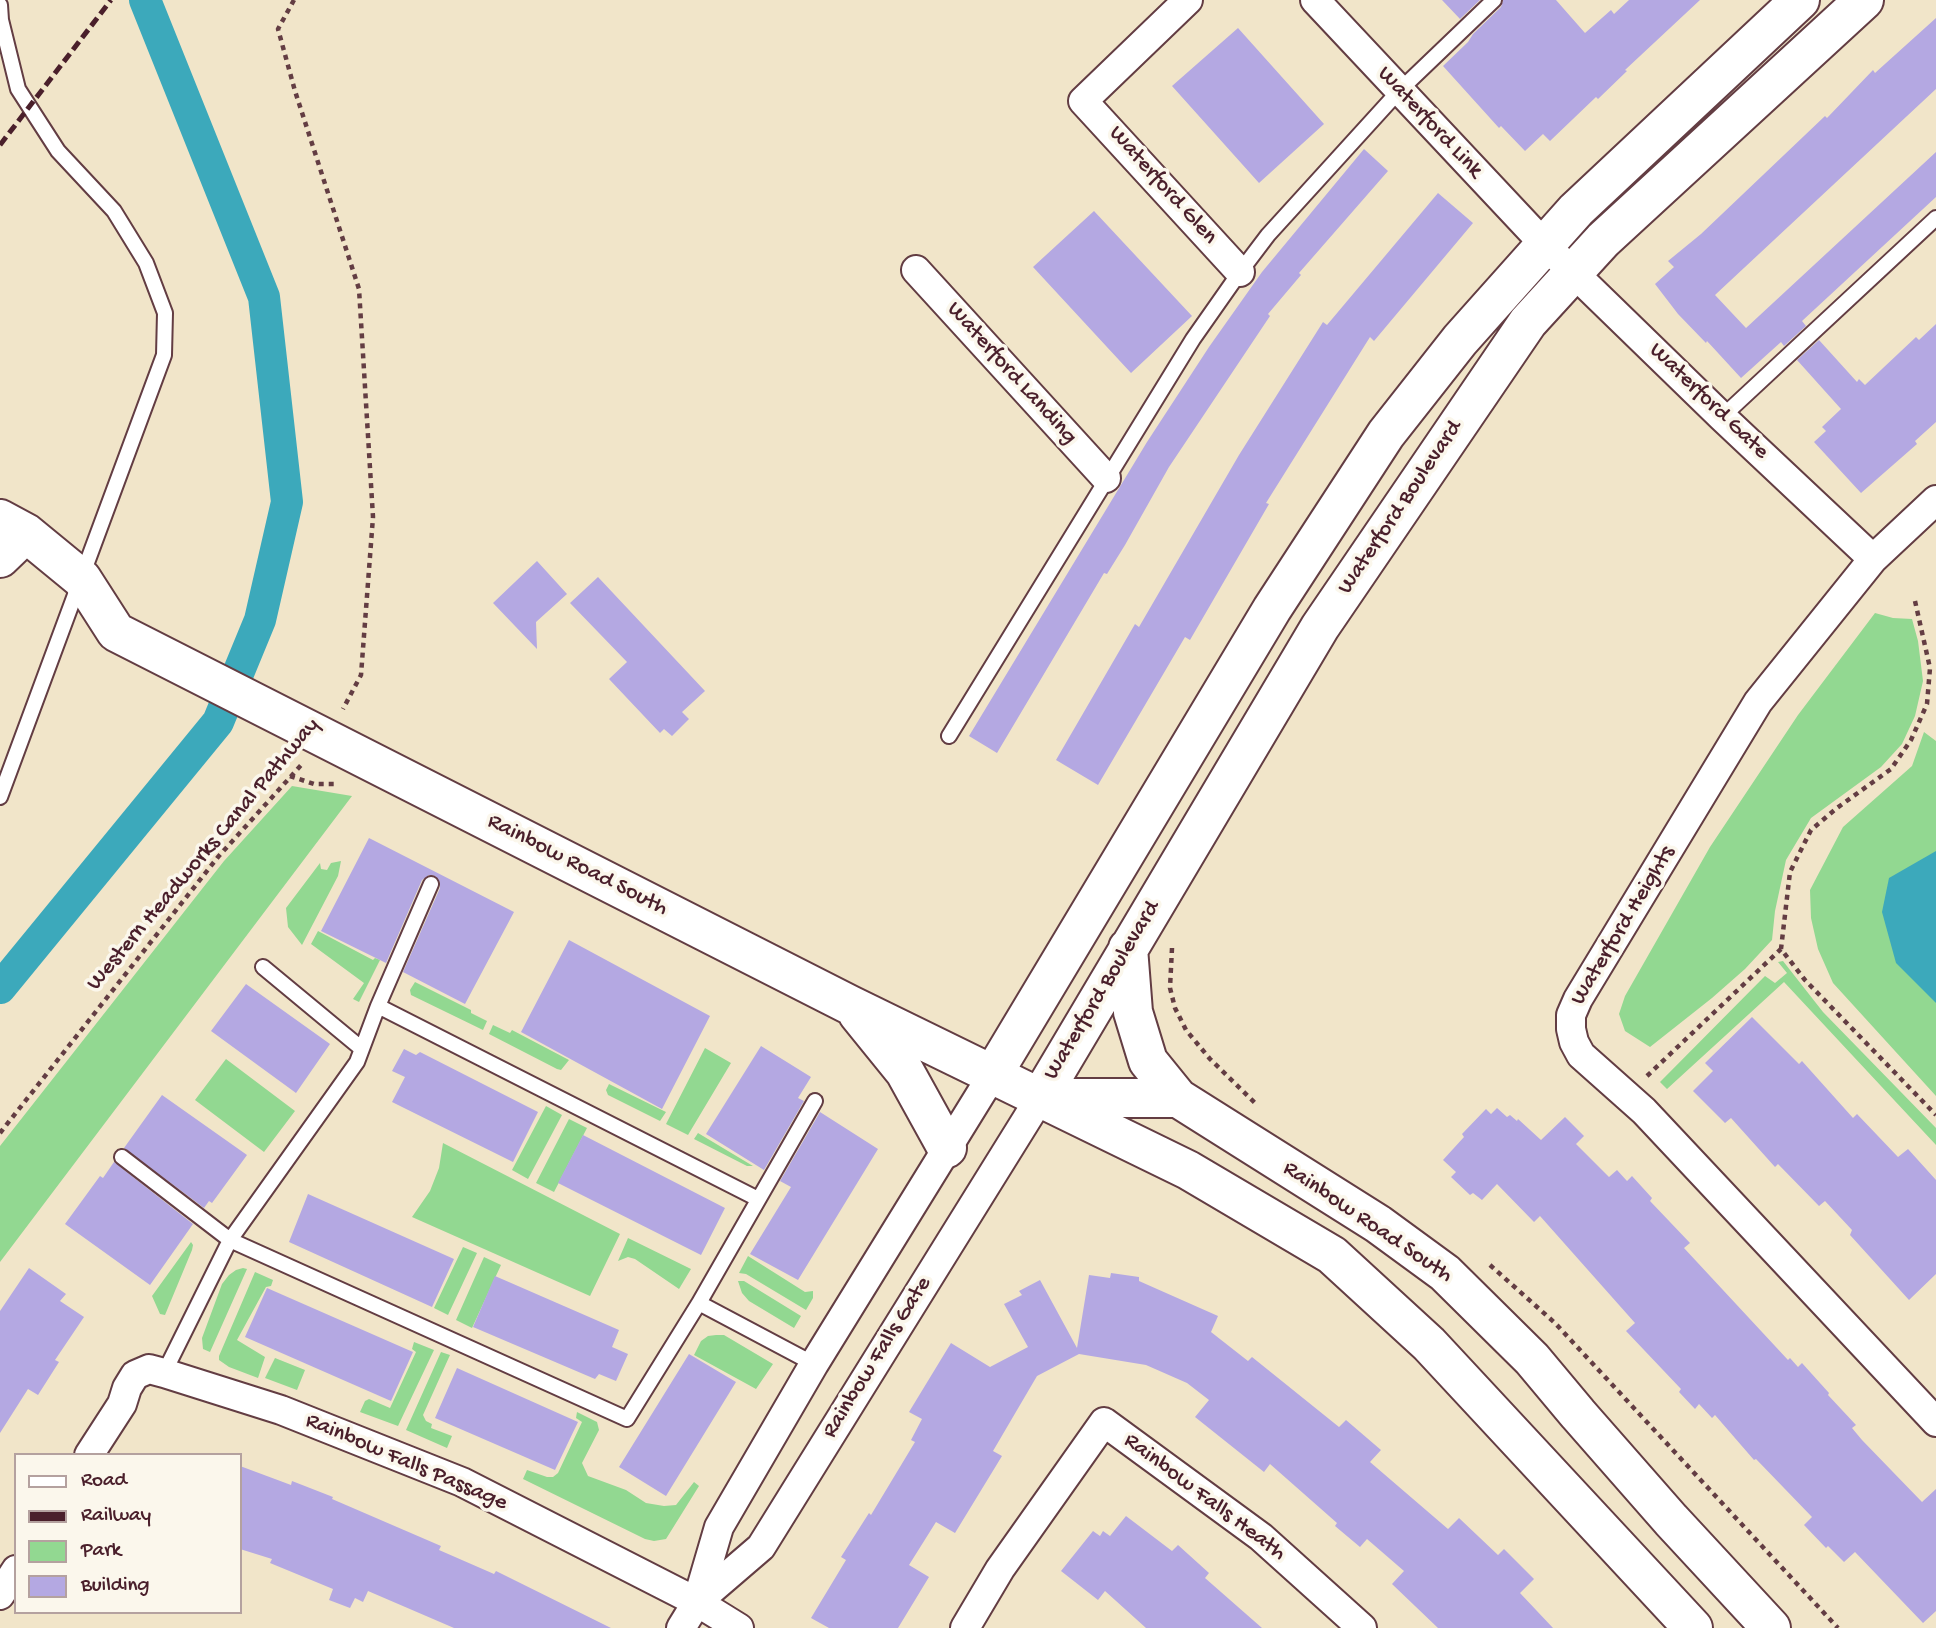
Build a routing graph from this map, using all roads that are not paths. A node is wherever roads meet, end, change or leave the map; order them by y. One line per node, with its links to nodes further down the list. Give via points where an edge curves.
1 (1188, 0): 11 (street, Waterford Glen, via 1083,101)
2 (1315, 0): 7 (street, Waterford Link)
3 (1494, 0): 7 (lane)
4 (1800, 0): 9 (main road)
5 (1864, 0): 12 (main road, Waterford Boulevard)
6 (0, 5): 18 (lane, via 18,89 58,152 114,211 146,263 165,313 164,355)
7 (1399, 91): 9 (street, Waterford Link); 11 (lane)
8 (1936, 218): 13 (lane)
9 (1544, 244): 12 (street, Waterford Gate); 27 (main road, via 1386,434 1272,609)
10 (916, 270): 14 (street, Waterford Landing)
11 (1240, 272): 14 (lane)
12 (1572, 272): 13 (street, Waterford Gate); 22 (main road, Waterford Boulevard, via 1528,322 1320,627)
13 (1722, 417): 17 (street, Waterford Gate)
14 (1106, 478): 19 (lane)
15 (1936, 500): 17 (street, Waterford Heights)
16 (9, 536): 18 (main road)
17 (1873, 559): 38 (street, Waterford Heights, via 1758,702 1578,999 1571,1029 1581,1055 1644,1111)
18 (82, 579): 20 (lane); 24 (main road, Rainbow Road South, via 116,632)
19 (949, 736)
20 (0, 797)
21 (431, 884): 25 (lane)
22 (1128, 948): 28 (main road, Waterford Boulevard); 29 (main road, via 1133,1012 1148,1061)
23 (264, 967): 26 (lane)
24 (850, 1005): 27 (main road, Rainbow Road South); 31 (main road, via 905,1072)
25 (378, 1006): 26 (lane); 33 (lane)
26 (362, 1049): 34 (lane)
27 (993, 1074): 28 (main road, Rainbow Road South); 31 (street, Rainbow Falls Gate)
28 (1040, 1098): 29 (main road, Rainbow Road South); 42 (street, Rainbow Falls Gate, via 761,1547); 47 (main road, Rainbow Road South, via 1188,1170 1332,1255 1429,1344)
29 (1178, 1098): 48 (main road, Rainbow Road South, via 1378,1224 1445,1273 1532,1359)
30 (815, 1101): 33 (lane)
31 (947, 1148): 36 (street, Rainbow Falls Gate)
32 (122, 1157): 34 (lane)
33 (758, 1199): 35 (lane)
34 (230, 1240): 35 (lane, via 627,1419); 37 (lane)
35 (699, 1303): 36 (lane)
36 (814, 1364): 42 (street, Rainbow Falls Gate, via 719,1527)
37 (164, 1373): 39 (street, Rainbow Falls Passage, via 149,1369 135,1375); 42 (street, Rainbow Falls Passage, via 281,1410 462,1482)
38 (1936, 1422)
39 (90, 1453)
40 (14, 1573): 41 (street)
41 (0, 1595)
42 (697, 1602): 43 (street, Rainbow Falls Gate); 44 (street, Rainbow Falls Passage)
43 (681, 1628)
44 (739, 1628)
45 (965, 1628): 46 (street, Rainbow Falls Heath, via 1000,1569 1104,1422 1261,1537)
46 (1363, 1628)
47 (1693, 1628)
48 (1771, 1628)

